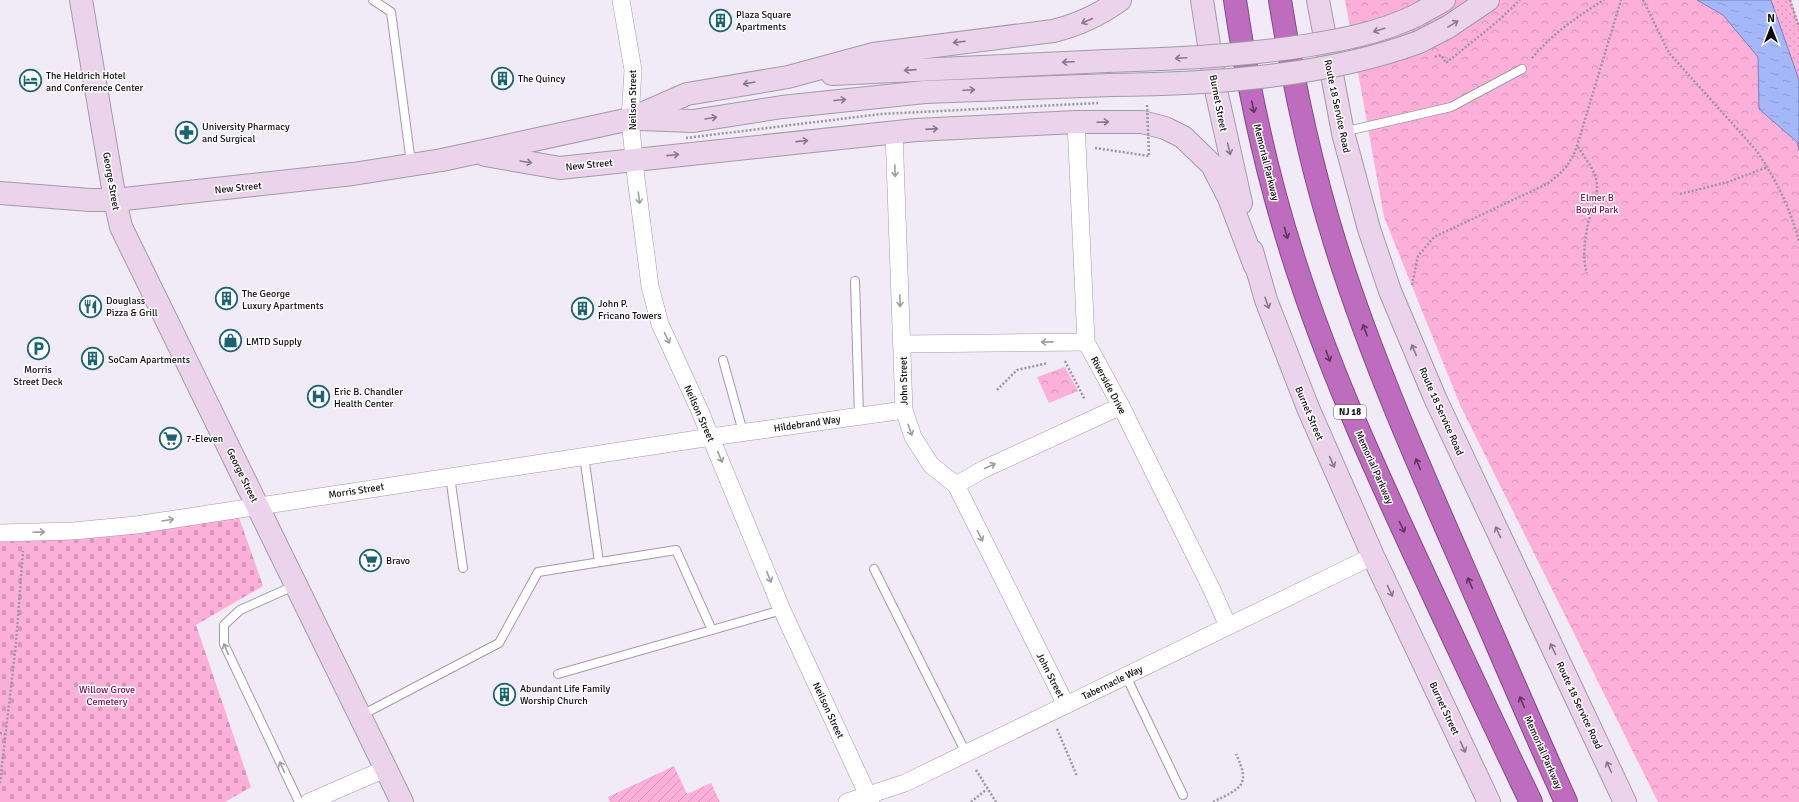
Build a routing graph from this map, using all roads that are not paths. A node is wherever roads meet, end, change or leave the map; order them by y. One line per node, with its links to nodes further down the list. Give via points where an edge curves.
1 (81, 0): 21 (main road, George Street)
2 (374, 0): 19 (lane, via 391,12)
3 (621, 0): 13 (street, Neilson Street, via 633,70)
4 (1120, 0): 12 (main road, one-way to 12, via 1095,17 1053,31 873,54)
5 (1202, 0): 22 (main road, Burnet Street, one-way to 22, via 1224,128)
6 (1235, 0): 58 (highway, Memorial Parkway / NJ 18, one-way to 58, via 1244,62 1263,151 1287,238 1316,324 1352,416 1390,501)
7 (1280, 0): 59 (highway, Memorial Parkway, one-way to 7, via 1418,464 1357,308 1315,170 1297,93)
8 (1318, 0): 16 (main road, Route 18 Service Road)
9 (1444, 0): 12 (main road, one-way to 12, bridge, via 1415,16 1370,33 1295,47 1204,57 985,65)
10 (1488, 0): 13 (main road, one-way to 10, bridge, via 694,121 798,105 925,92 1206,82 1288,72 1370,58 1419,42 1448,27)
11 (1522, 69): 16 (lane, via 1451,107)
12 (788, 77): 13 (main road, one-way to 13, via 687,94)
13 (630, 119): 17 (main road, New Street); 18 (street, Neilson Street)
14 (1076, 122): 15 (main road, New Street, one-way to 14); 22 (main road, New Street, one-way to 22, via 1142,122 1165,128 1183,137 1212,165 1229,198); 24 (street, Riverside Drive)
15 (894, 132): 18 (main road, New Street, one-way to 15); 25 (street, John Street, one-way to 25)
16 (1343, 133): 60 (main road, Route 18 Service Road, one-way to 16, via 1477,489 1415,351 1390,291 1369,229)
17 (474, 154): 18 (main road, New Street, one-way to 18, via 560,168); 19 (main road, New Street)
18 (634, 159): 31 (street, Neilson Street, one-way to 31, via 650,286 660,324)
19 (411, 166): 21 (main road, New Street)
20 (0, 193): 21 (main road, New Street)
21 (115, 200): 35 (main road, George Street, via 122,227)
22 (1255, 266): 37 (main road, Burnet Street, one-way to 37, via 1308,408)
23 (855, 281): 29 (lane)
24 (1086, 342): 25 (street, one-way to 25); 27 (street, Riverside Drive)
25 (902, 344): 28 (street, John Street)
26 (723, 360): 30 (lane)
27 (1121, 406): 34 (street, one-way to 27, via 984,468); 43 (street, Riverside Drive)
28 (904, 410): 29 (street, Hildebrand Way); 34 (street, John Street, one-way to 34, via 913,437 931,465)
29 (859, 416): 30 (street, Hildebrand Way)
30 (743, 432): 31 (street, Hildebrand Way)
31 (711, 437): 32 (street, Morris Street); 42 (street, Neilson Street, one-way to 42)
32 (584, 456): 33 (street, Morris Street); 38 (lane)
33 (450, 476): 35 (street, Morris Street); 39 (lane)
34 (956, 485): 47 (street, John Street, one-way to 47)
35 (258, 505): 36 (street, Morris Street, one-way to 35, via 72,531 136,525); 41 (main road, George Street)
36 (0, 533)
37 (1374, 556): 43 (street, Tabernacle Way); 57 (main road, Burnet Street, one-way to 57)
38 (599, 562): 44 (lane, via 676,550); 48 (lane, via 538,572 498,643)
39 (463, 568)
40 (874, 569): 49 (lane)
41 (296, 584): 48 (main road, George Street); 53 (lane, one-way to 41, via 224,644 224,625 240,610)
42 (782, 610): 44 (lane); 52 (street, Neilson Street)
43 (1228, 626): 46 (street, Tabernacle Way)
44 (712, 630): 45 (lane)
45 (558, 674)
46 (1126, 676): 47 (street, Tabernacle Way); 51 (lane)
47 (1066, 705): 49 (street, Tabernacle Way)
48 (360, 716): 50 (main road, George Street)
49 (966, 753): 52 (street, Tabernacle Way)
50 (385, 769): 54 (street); 55 (main road, George Street)
51 (1183, 795)
52 (869, 799): 56 (street, Tabernacle Way)
53 (299, 802)
54 (309, 802)
55 (402, 802)
56 (847, 802)
57 (1489, 802)
58 (1531, 802)
59 (1566, 802)
60 (1625, 802)

